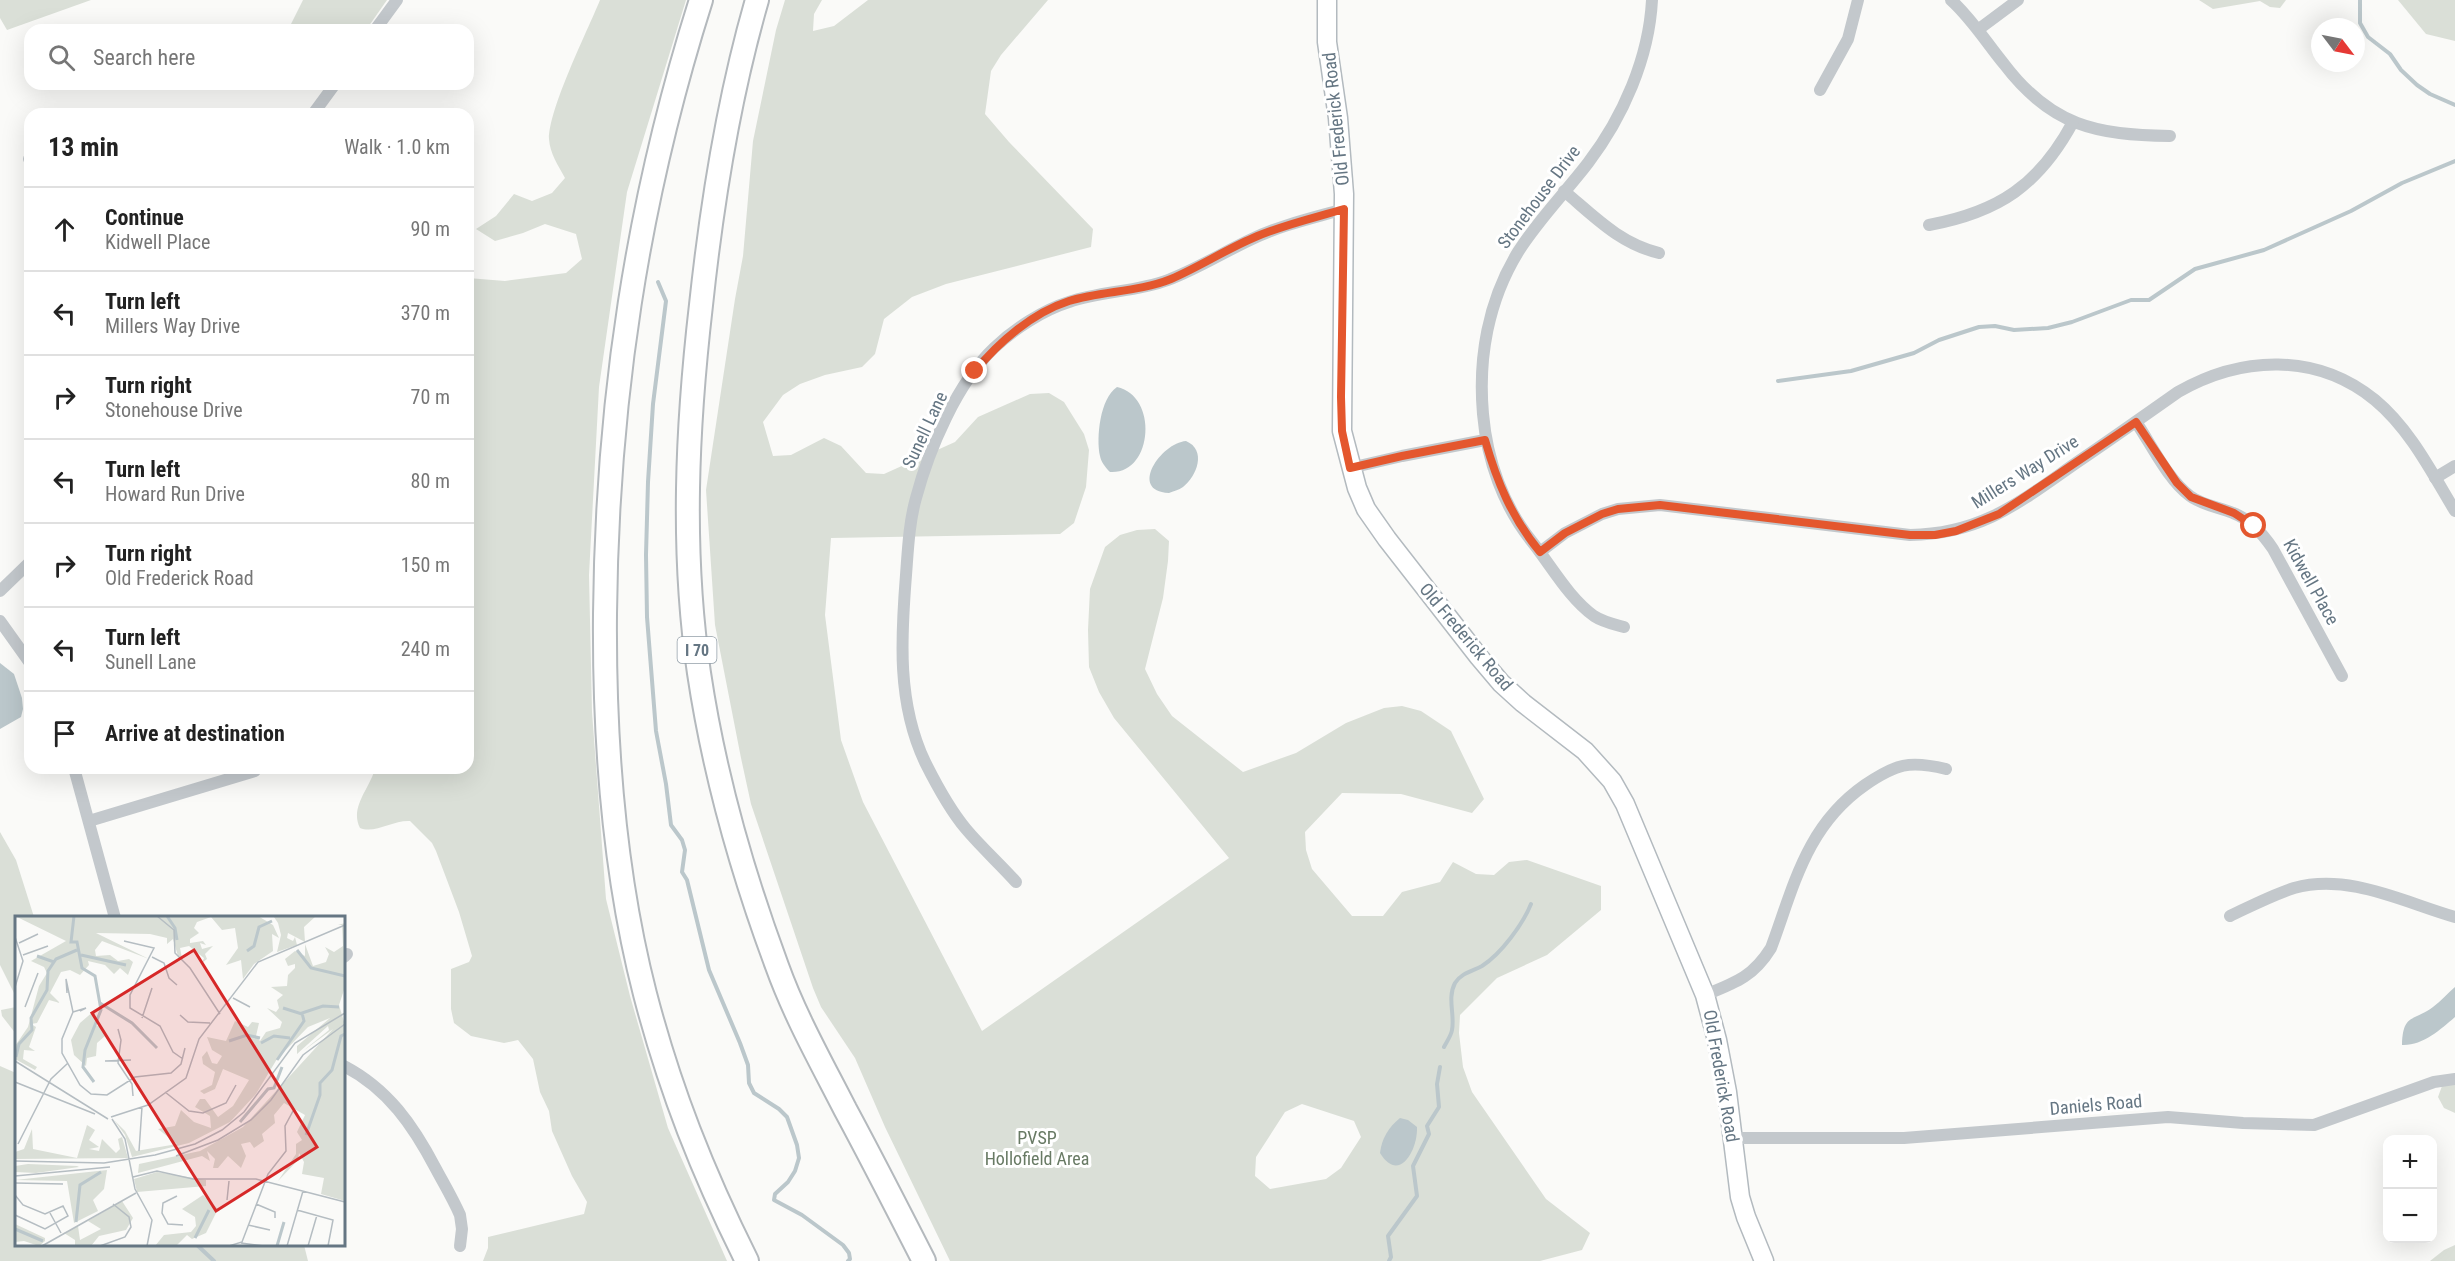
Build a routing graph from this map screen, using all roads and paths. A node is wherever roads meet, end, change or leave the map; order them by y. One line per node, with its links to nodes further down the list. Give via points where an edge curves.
1 (397, 0): 9 (street)
2 (701, 0): 46 (highway, via 654,167 625,327 607,498 604,673 614,825 645,994 697,1156)
3 (757, 0): 47 (highway, I 70, via 715,188 696,345 688,508 699,673 726,806 777,968 815,1053)
4 (1327, 0): 17 (street, Old Frederick Road)
5 (1652, 0): 16 (street, Stonehouse Drive, via 1643,51 1629,93 1604,139)
6 (1858, 0): 12 (street, via 1848,39)
7 (1951, 0): 10 (street)
8 (2018, 0): 10 (street)
9 (379, 24)
10 (1979, 29): 14 (street, via 2027,91)
11 (331, 90): 13 (street)
12 (1820, 90)
13 (317, 108)
14 (2073, 122): 15 (street, via 2114,134); 18 (street, via 2049,161 2014,193 1974,214)
15 (2170, 136)
16 (1564, 191): 19 (street, via 1622,239); 21 (street, Stonehouse Drive, via 1517,253 1491,314 1482,365)
17 (1344, 209): 23 (street, Old Frederick Road, via 1341,397 1342,431); 37 (street, Sunell Lane, via 1252,238 1170,279 1069,302 1042,314 994,348 975,371 941,431 922,478 910,527 901,644 904,688 912,727 940,788 965,828)
18 (1929, 225)
19 (1659, 253)
20 (2136, 422): 24 (street, Millers Way Drive, via 2186,388 2221,371 2258,365 2294,366 2338,378 2375,400 2408,436); 26 (street, Millers Way Drive, via 1999,514 1956,531 1910,535 1650,505 1602,514 1565,533); 32 (street, Kidwell Place, via 2177,483 2191,497 2242,518 2265,537)
21 (1485, 440): 23 (street); 26 (street, Stonehouse Drive, via 1508,505)
22 (2455, 466): 24 (street)
23 (1350, 468): 41 (street, Old Frederick Road, via 1366,508 1387,539 1479,657 1523,703 1586,751 1612,781 1638,832)
24 (2435, 478): 25 (street, Millers Way Drive)
25 (2455, 512)
26 (1540, 552): 30 (street, Stonehouse Drive, via 1593,615)
27 (24, 568): 28 (street)
28 (0, 591)
29 (0, 621): 31 (street)
30 (1624, 627)
31 (24, 655)
32 (2342, 676)
33 (1946, 769): 41 (street, via 1921,762 1908,764 1871,781 1837,808 1808,848 1765,957 1748,976)
34 (76, 774): 36 (street)
35 (245, 774): 36 (street)
36 (89, 821): 38 (street)
37 (1016, 882)
38 (114, 916)
39 (2230, 916): 40 (street, via 2271,896 2319,884 2361,887)
40 (2455, 917)
41 (1705, 995): 44 (street, Old Frederick Road, via 1717,1040)
42 (345, 1067): 45 (street, via 392,1101 416,1132 460,1215)
43 (2455, 1079): 44 (street, Daniels Road, via 2434,1082 2314,1125 2168,1117 1904,1138)
44 (1733, 1138): 48 (street, Old Frederick Road, via 1740,1197)
45 (460, 1246)
46 (747, 1261)
47 (924, 1261)
48 (1764, 1261)

